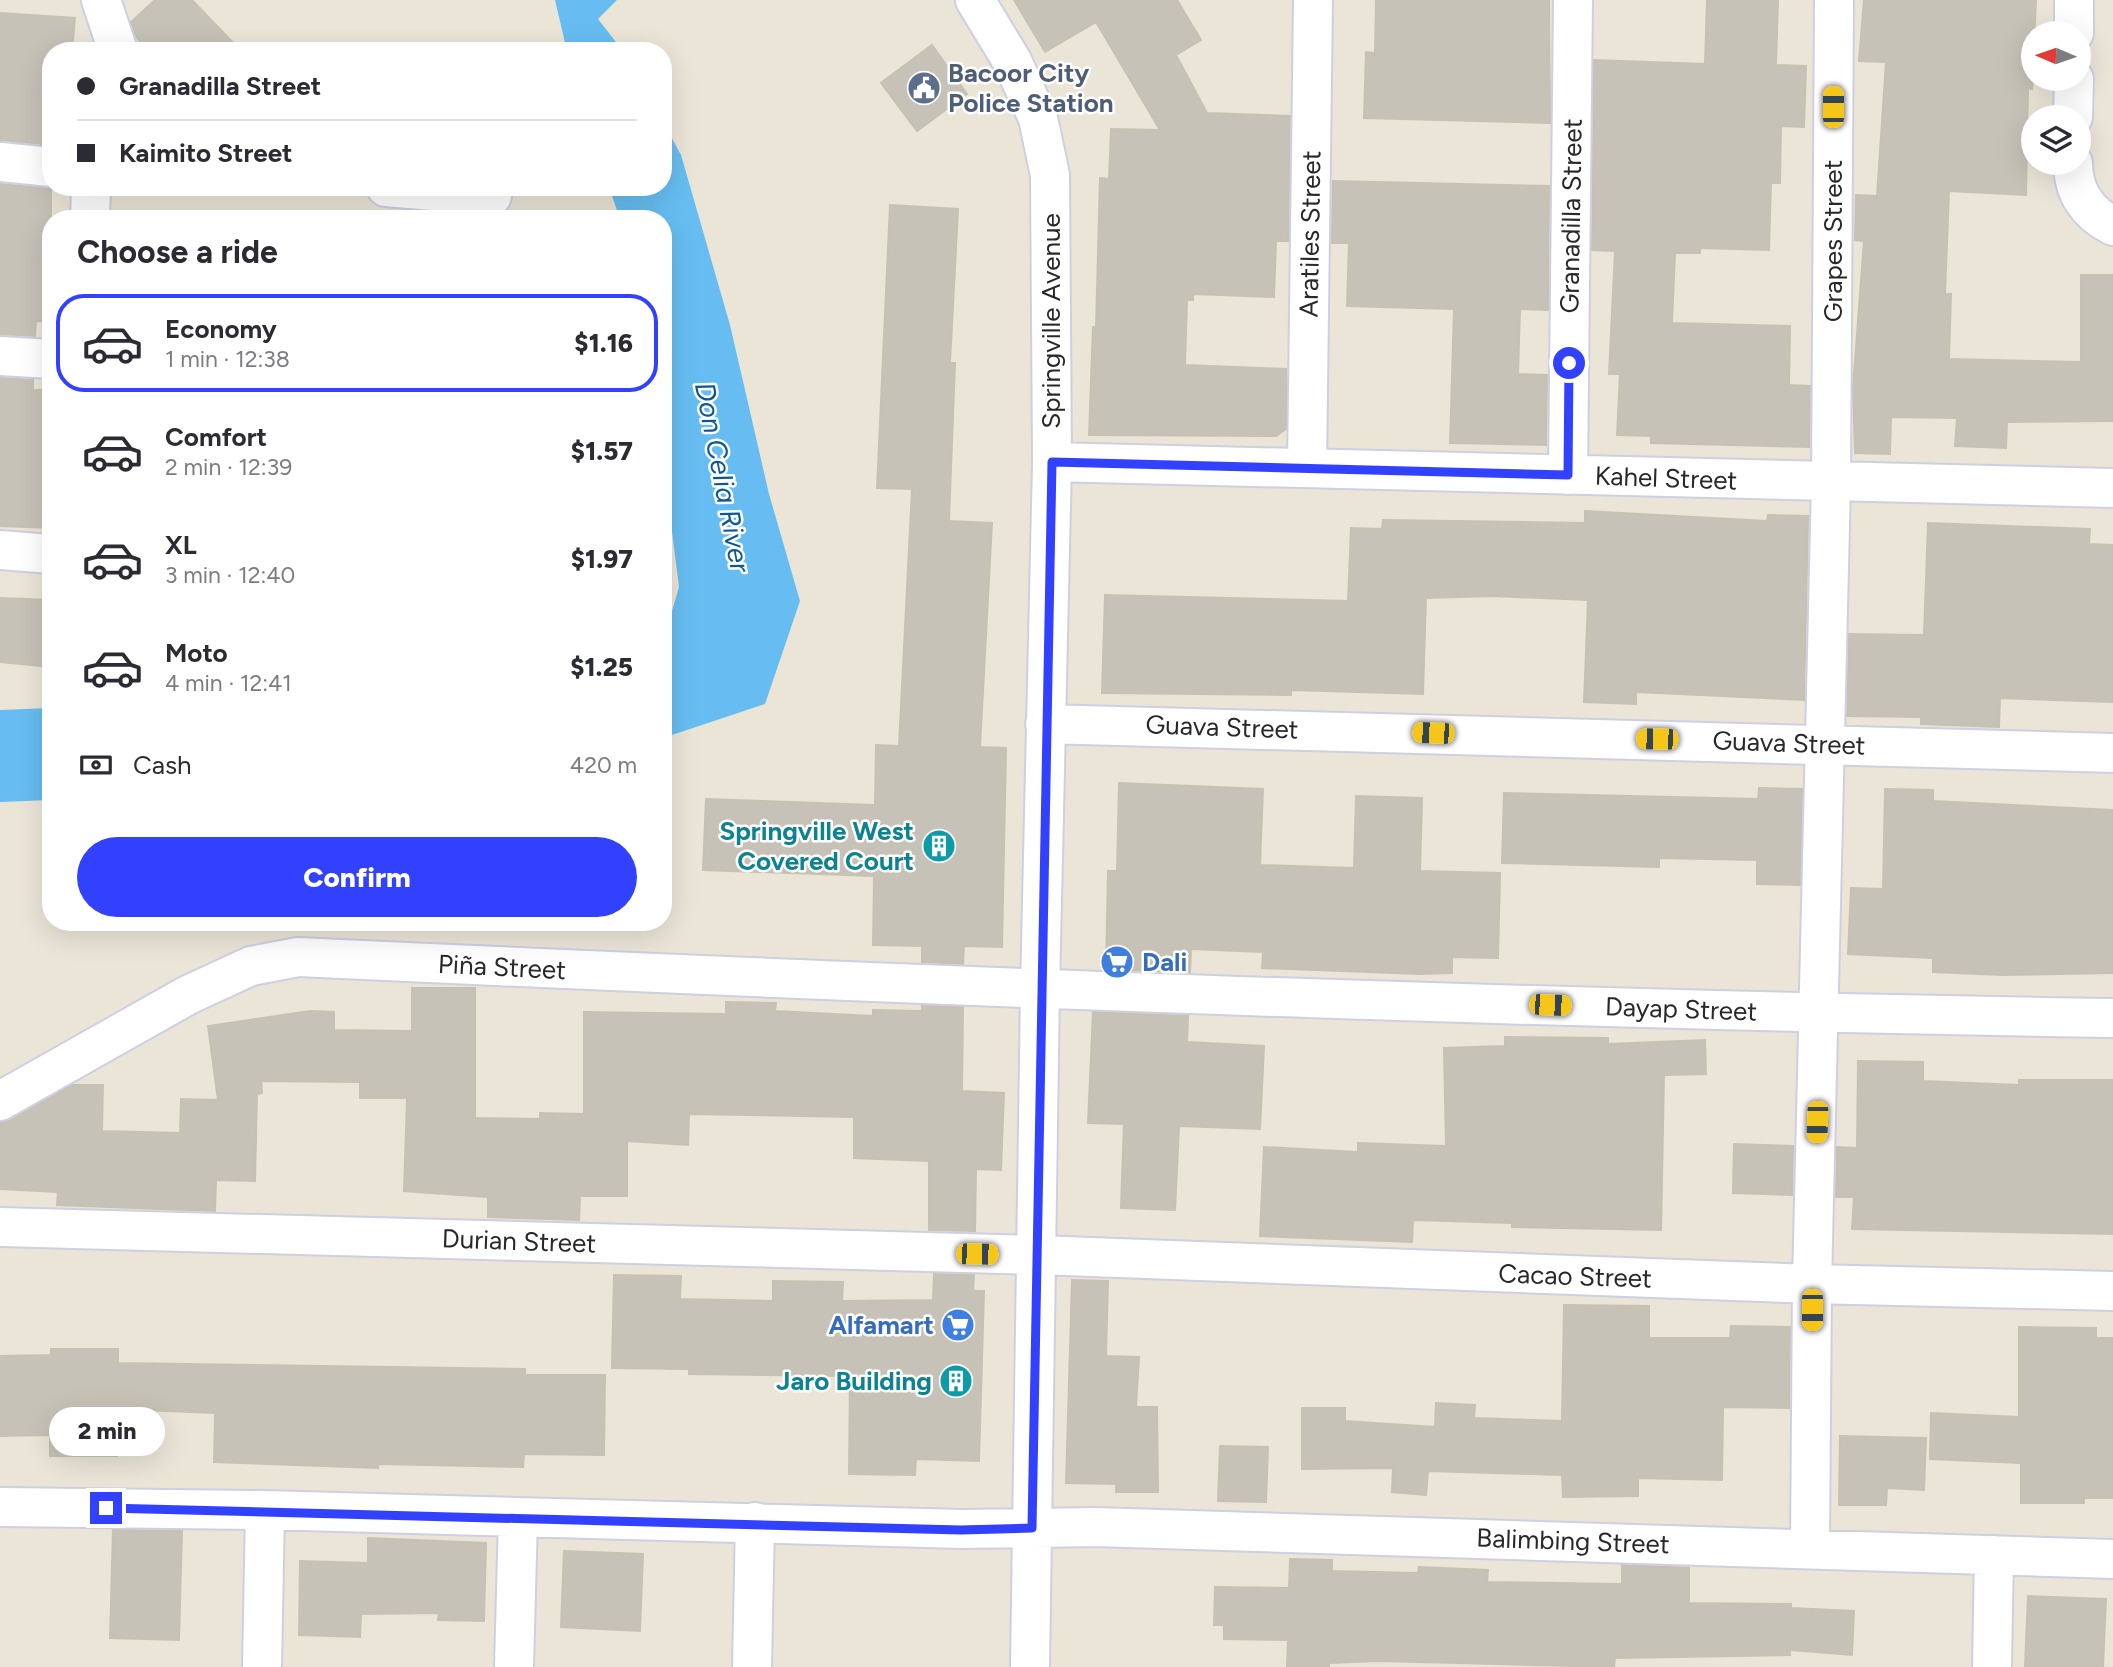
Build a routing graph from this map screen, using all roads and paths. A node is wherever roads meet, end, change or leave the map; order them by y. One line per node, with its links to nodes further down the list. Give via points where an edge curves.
1 (101, 0): 8 (street)
2 (975, 0): 15 (street, Springville Avenue, via 1012,61 1038,118 1050,174)
3 (1313, 0): 16 (street, Aratiles Street)
4 (1573, 0): 17 (street, Granadilla Street)
5 (1834, 0): 18 (street, Grapes Street)
6 (2074, 0): 7 (street)
7 (2074, 21)
8 (115, 42)
9 (0, 162): 10 (street)
10 (42, 166)
11 (2073, 175): 12 (street, via 2082,201)
12 (2105, 222)
13 (0, 356): 14 (street)
14 (42, 358)
15 (1052, 462): 16 (street, Kahel Street); 22 (street, Springville Avenue)
16 (1307, 468): 17 (street, Kahel Street)
17 (1568, 475): 18 (street, Kahel Street)
18 (1831, 483): 19 (street, Kahel Street); 23 (street, Grapes Street)
19 (2113, 488)
20 (0, 550): 21 (street)
21 (42, 553)
22 (1045, 724): 23 (street, Guava Street); 25 (street, Springville Avenue)
23 (1825, 744): 24 (street, Guava Street); 26 (street, Grapes Street)
24 (2113, 752)
25 (1040, 989): 26 (street, Dayap Street); 28 (street, Piña Street, via 298,957 251,966 188,995); 30 (street, Springville Avenue)
26 (1821, 1014): 27 (street, Dayap Street); 31 (street, Grapes Street)
27 (2113, 1018)
28 (0, 1101)
29 (0, 1227): 30 (street, Durian Street)
30 (1038, 1255): 31 (street, Cacao Street); 37 (street, Springville Avenue)
31 (1812, 1284): 32 (street, Cacao Street); 38 (street, Grapes Street)
32 (2113, 1291)
33 (0, 1507): 34 (street, Balimbing Street)
34 (265, 1510): 35 (street, Balimbing Street); 41 (street)
35 (518, 1517): 36 (street, Balimbing Street); 42 (street)
36 (755, 1522): 37 (street, Balimbing Street, via 961,1530); 43 (street)
37 (1032, 1528): 38 (street, Balimbing Street); 44 (street, Springville Avenue)
38 (1810, 1547): 39 (street, Balimbing Street)
39 (1994, 1555): 40 (street, Balimbing Street); 45 (street)
40 (2113, 1559)
41 (262, 1667)
42 (514, 1667)
43 (752, 1667)
44 (1030, 1667)
45 (1992, 1667)

